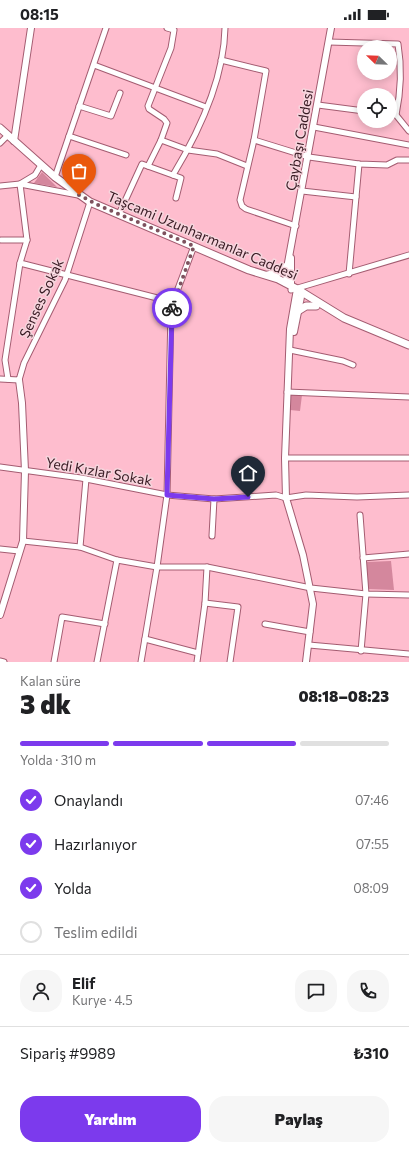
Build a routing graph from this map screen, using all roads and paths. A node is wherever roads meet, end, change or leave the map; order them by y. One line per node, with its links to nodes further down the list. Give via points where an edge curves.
1 (31, 28): 24 (street)
2 (106, 28): 8 (street)
3 (167, 28): 9 (street, via 174,30 171,48)
4 (225, 28): 7 (street)
5 (331, 28): 6 (street, Çaybaşı Caddesi)
6 (329, 42): 11 (street, Çaybaşı Caddesi); 15 (street, via 398,44 402,65)
7 (221, 60): 13 (street); 23 (street, via 266,71)
8 (94, 65): 9 (street); 12 (street)
9 (156, 87): 13 (street); 22 (street, via 148,106 167,123)
10 (120, 93): 12 (street, via 111,116)
11 (318, 105): 14 (street); 17 (street, Çaybaşı Caddesi)
12 (80, 106): 21 (street)
13 (206, 107): 27 (street)
14 (357, 110)
15 (397, 111)
16 (397, 116): 19 (street)
17 (314, 127): 26 (street); 29 (street, Çaybaşı Caddesi)
18 (0, 128): 20 (main road, Taşcami Uzunharmanlar Caddesi)
19 (409, 131)
20 (8, 135): 24 (main road, Taşcami Uzunharmanlar Caddesi); 25 (street)
21 (69, 136): 28 (street); 36 (street)
22 (161, 140): 27 (street); 33 (street)
23 (254, 140): 29 (street); 34 (street)
24 (14, 141): 32 (main road, Taşcami Uzunharmanlar Caddesi)
25 (0, 143)
26 (409, 145)
27 (188, 150): 34 (street, via 217,154); 35 (street)
28 (126, 155)
29 (309, 158): 31 (street); 39 (street, Çaybaşı Caddesi)
30 (409, 160): 31 (street, via 397,160 387,164)
31 (359, 164): 41 (street)
32 (41, 165): 36 (main road, Taşcami Uzunharmanlar Caddesi); 37 (street, via 35,175)
33 (148, 166): 35 (street); 44 (street, via 142,164)
34 (247, 166): 45 (street, via 240,200 242,206)
35 (173, 175): 42 (street, via 182,180)
36 (55, 177): 40 (main road, Taşcami Uzunharmanlar Caddesi)
37 (20, 184): 38 (street); 40 (street); 47 (street)
38 (0, 186)
39 (302, 191): 41 (street); 45 (street, Çaybaşı Caddesi)
40 (79, 195): 43 (main road, Taşcami Uzunharmanlar Caddesi)
41 (356, 197): 54 (street)
42 (176, 198)
43 (90, 202): 44 (main road, Taşcami Uzunharmanlar Caddesi); 55 (street, Şenses Sokak)
44 (119, 214): 48 (main road, Taşcami Uzunharmanlar Caddesi)
45 (296, 226): 50 (street, Çaybaşı Caddesi)
46 (1, 240): 47 (street)
47 (27, 240): 51 (street)
48 (194, 246): 53 (main road, Taşcami Uzunharmanlar Caddesi); 58 (street)
49 (409, 255): 54 (street)
50 (290, 256): 52 (street, Çaybaşı Caddesi); 57 (street, Çaybaşı Caddesi)
51 (20, 263): 55 (street); 66 (street, via 5,360)
52 (288, 265): 56 (main road, via 280,272); 57 (street, Çaybaşı Caddesi)
53 (249, 270): 56 (main road, Taşcami Uzunharmanlar Caddesi); 57 (main road)
54 (349, 274): 57 (street)
55 (68, 275): 58 (street); 67 (street, Şenses Sokak, via 24,363)
56 (268, 275): 57 (main road, Taşcami Uzunharmanlar Caddesi)
57 (295, 290): 59 (main road); 60 (street); 61 (main road, Taşcami Uzunharmanlar Caddesi); 63 (street)
58 (173, 302): 75 (street)
59 (316, 306): 60 (main road, via 306,306); 61 (main road)
60 (298, 311): 63 (street)
61 (344, 318): 62 (main road, Taşcami Uzunharmanlar Caddesi)
62 (409, 345)
63 (290, 350): 64 (street); 68 (street)
64 (354, 365)
65 (0, 379): 66 (street)
66 (8, 379): 67 (street)
67 (19, 380): 73 (street)
68 (287, 392): 69 (street); 70 (street)
69 (409, 397)
70 (284, 458): 71 (street); 77 (street)
71 (409, 458)
72 (0, 466): 73 (street, Yedi Kızlar Sokak)
73 (25, 471): 74 (street, Yedi Kızlar Sokak); 81 (street)
74 (86, 479): 75 (street, Yedi Kızlar Sokak); 82 (street)
75 (167, 495): 78 (street, Yedi Kızlar Sokak); 88 (street)
76 (409, 495): 77 (street, Yedi Kızlar Sokak, via 306,495)
77 (286, 498): 78 (street, Yedi Kızlar Sokak, via 276,495); 90 (street)
78 (214, 499): 80 (street)
79 (360, 515): 86 (street)
80 (212, 536)
81 (23, 541): 82 (street); 84 (street)
82 (80, 547): 87 (street)
83 (0, 549): 84 (street)
84 (19, 551): 94 (street)
85 (409, 554): 86 (street)
86 (363, 558): 91 (street)
87 (117, 560): 88 (street); 95 (street)
88 (158, 567): 89 (street); 98 (street)
89 (207, 567): 90 (street); 93 (street)
90 (310, 588): 91 (street); 97 (street, via 313,604)
91 (366, 594): 92 (street); 100 (street)
92 (409, 594)
93 (205, 603): 101 (street); 109 (street, via 238,606)
94 (0, 615)
95 (105, 624): 105 (street, via 62,617); 106 (street)
96 (265, 624): 97 (street)
97 (310, 632): 99 (street)
98 (145, 639): 101 (street); 107 (street)
99 (309, 645): 100 (street); 110 (street)
100 (361, 651): 102 (street)
101 (198, 652): 108 (street)
102 (409, 654)
103 (0, 661): 104 (street)
104 (4, 662)
105 (54, 662)
106 (97, 662)
107 (142, 662)
108 (197, 662)
109 (230, 662)
110 (306, 662)

